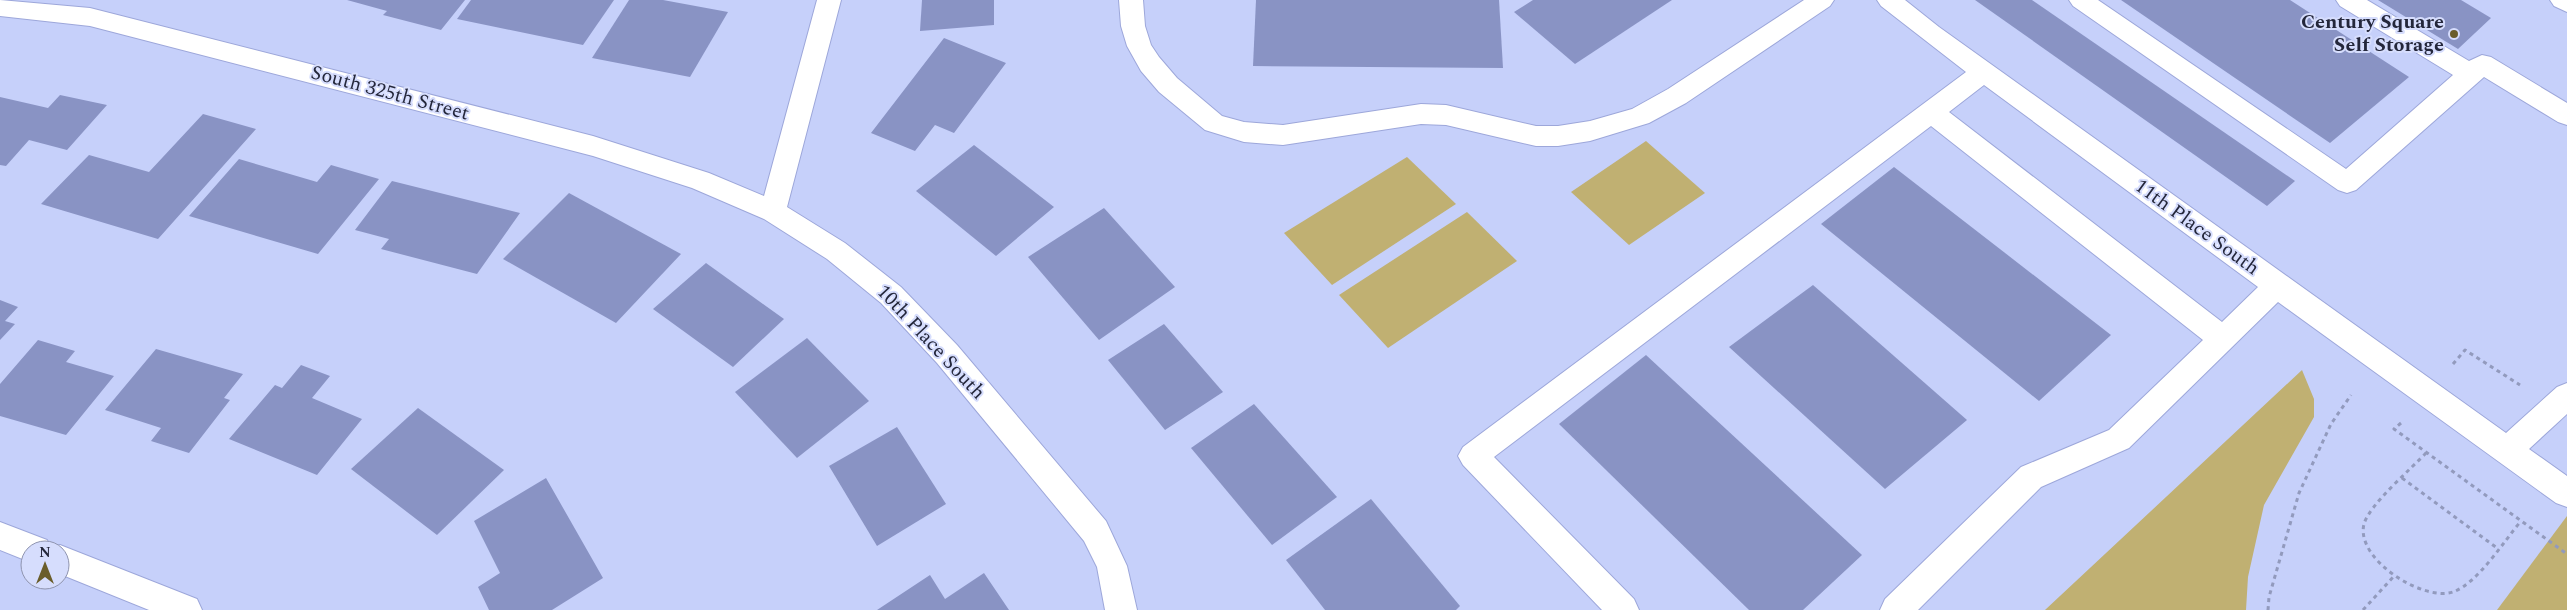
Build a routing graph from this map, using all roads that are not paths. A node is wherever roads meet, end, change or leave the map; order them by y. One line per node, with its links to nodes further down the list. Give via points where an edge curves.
1 (829, 0): 14 (street)
2 (1131, 0): 3 (street, via 1138,46 1150,64 1168,85 1214,123 1244,132 1284,135 1421,114 1446,115 1536,136 1590,131 1640,116 1677,96)
3 (1822, 0)
4 (1889, 0): 10 (street, 11th Place South)
5 (2081, 0): 11 (street, via 2347,183)
6 (2348, 0): 11 (street)
7 (2562, 0): 8 (street)
8 (2567, 3)
9 (0, 7): 14 (street, South 325th Street, via 90,17 593,146 700,180)
10 (1984, 72): 12 (street); 15 (street, 11th Place South)
11 (2470, 74): 13 (street, via 2482,64)
12 (1931, 112): 16 (street); 25 (street, via 1474,456)
13 (2567, 115)
14 (773, 210): 24 (street, 10th Place South, via 836,250 891,295 948,354 1095,530 1112,566)
15 (2277, 286): 16 (street); 18 (street, 11th Place South)
16 (2223, 339): 26 (street, via 2119,439 2031,477)
17 (2561, 402): 18 (street)
18 (2507, 451): 19 (street, 11th Place South)
19 (2567, 494)
20 (0, 536): 21 (street)
21 (20, 544)
22 (70, 563): 23 (street)
23 (182, 608)
24 (1122, 610)
25 (1623, 610)
26 (1896, 610)

